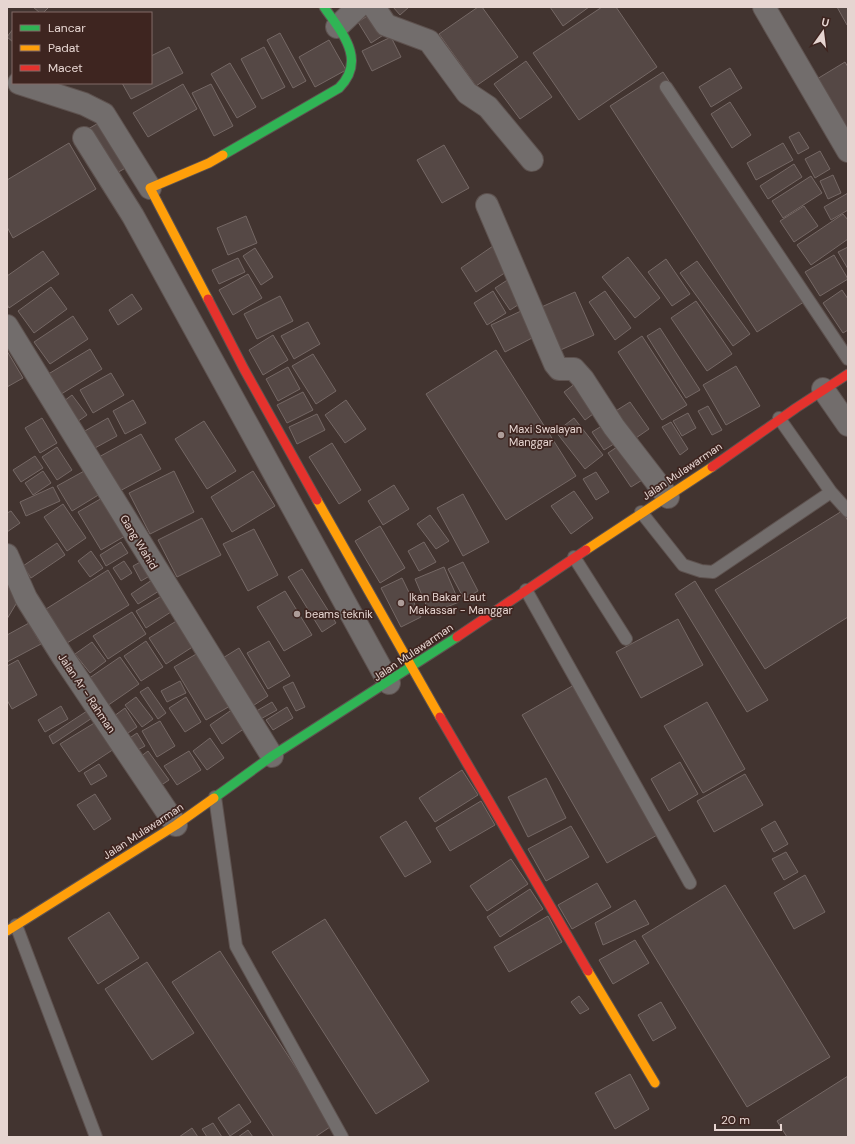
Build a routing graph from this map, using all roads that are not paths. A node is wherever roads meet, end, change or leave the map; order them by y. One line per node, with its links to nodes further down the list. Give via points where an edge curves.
1 (324, 7): 5 (street)
2 (358, 7): 5 (street)
3 (374, 7): 10 (street, via 386,25 429,40 467,93 488,107)
4 (764, 7): 9 (street)
5 (336, 27): 11 (street, via 347,42 353,62 350,73 339,88 209,163)
6 (22, 84): 11 (street, via 84,104 104,114)
7 (666, 87): 14 (lane)
8 (84, 138): 28 (street, via 133,216)
9 (848, 151)
10 (532, 160)
11 (150, 188): 27 (street, via 244,369)
12 (487, 205): 20 (street, via 555,364 559,369 574,368 614,427)
13 (7, 326): 29 (street, Gang Wahid)
14 (848, 359)
15 (848, 374): 16 (street, Jalan Mulawarman)
16 (823, 388): 17 (street, Jalan Mulawarman); 18 (street)
17 (779, 418): 19 (lane); 20 (street, Jalan Mulawarman)
18 (848, 425)
19 (831, 492): 21 (lane); 22 (lane, via 713,572 683,565)
20 (668, 497): 22 (street, Jalan Mulawarman)
21 (848, 511)
22 (641, 512): 24 (street, Jalan Mulawarman)
23 (7, 555): 31 (street, Jalan Ar - Rahman, via 26,598)
24 (574, 558): 25 (street, Jalan Mulawarman); 26 (lane)
25 (526, 590): 27 (street, Jalan Mulawarman); 32 (lane)
26 (626, 639)
27 (411, 668): 28 (street, Jalan Mulawarman); 34 (street, via 576,952)
28 (389, 682): 29 (street, Jalan Mulawarman)
29 (272, 756): 30 (street, Jalan Mulawarman)
30 (215, 797): 31 (street, Jalan Mulawarman); 36 (lane, via 236,946)
31 (176, 825): 33 (street, Jalan Mulawarman)
32 (690, 884)
33 (11, 928): 35 (lane)
34 (655, 1082)
35 (96, 1137)
36 (342, 1137)

